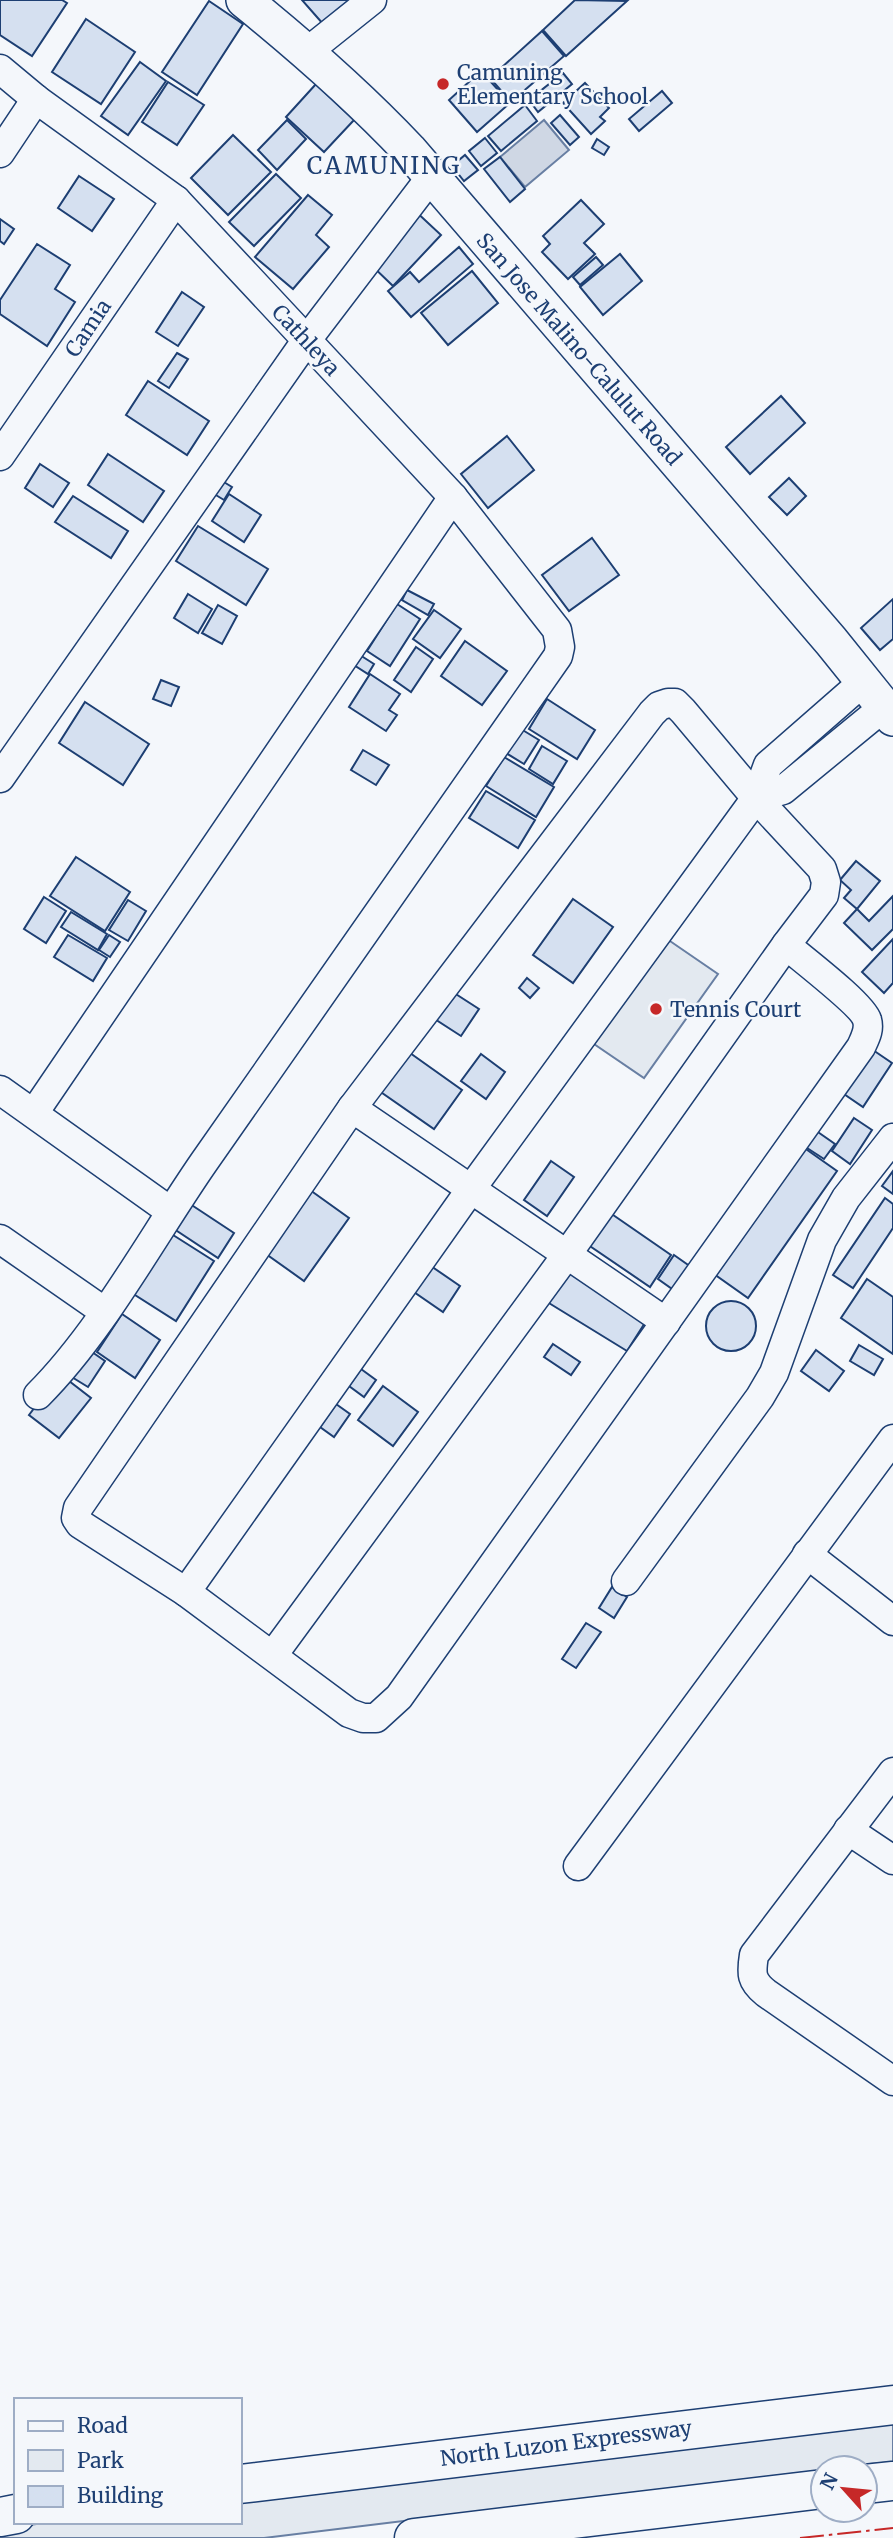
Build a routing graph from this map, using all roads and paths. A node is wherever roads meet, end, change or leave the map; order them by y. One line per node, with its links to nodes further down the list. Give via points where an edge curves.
1 (244, 0): 3 (main road, San Jose Malino-Calulut Road)
2 (372, 0): 3 (street)
3 (307, 52): 7 (main road, San Jose Malino-Calulut Road, via 383,123)
4 (0, 69): 5 (street, Cathleya)
5 (36, 99): 6 (street); 8 (street, Cathleya)
6 (0, 153)
7 (432, 177): 9 (street); 12 (main road, San Jose Malino-Calulut Road)
8 (176, 200): 9 (street, Cathleya); 10 (street, Camia)
9 (306, 341): 11 (street, Cathleya); 15 (street)
10 (0, 456)
11 (453, 497): 20 (street); 23 (street, Cathleya, via 557,630 558,656)
12 (880, 702): 13 (street); 14 (street)
13 (805, 730): 14 (street); 16 (street, via 768,765)
14 (828, 753): 16 (street, via 783,790)
15 (0, 778)
16 (756, 798): 17 (street, via 822,869 826,882 824,895); 19 (street, via 675,703 659,706); 22 (street)
17 (786, 945): 25 (street); 27 (street, via 853,1003 867,1018 868,1031)
18 (0, 1090): 20 (street)
19 (352, 1108): 22 (street); 32 (street, via 78,1508 80,1524)
20 (34, 1113): 23 (street)
21 (893, 1138): 31 (street, via 846,1198 822,1240 774,1373 760,1397)
22 (471, 1188): 25 (street); 32 (street)
23 (170, 1211): 26 (street)
24 (0, 1239): 26 (street)
25 (568, 1253): 27 (street); 34 (street)
26 (105, 1312): 28 (street)
27 (666, 1322): 34 (street, via 385,1712 376,1718 349,1713)
28 (38, 1395)
29 (893, 1439): 30 (street)
30 (807, 1554): 33 (street); 38 (street)
31 (626, 1581)
32 (186, 1592): 34 (street)
33 (893, 1621)
34 (273, 1656)
35 (893, 1772): 36 (street)
36 (848, 1830): 37 (street); 39 (street, via 754,1955 751,1974 766,1993)
37 (893, 1860)
38 (578, 1866)
39 (893, 2081)
40 (893, 2404): 41 (highway, North Luzon Expressway)
41 (242, 2484)
42 (809, 2491): 43 (highway)
43 (414, 2538)

